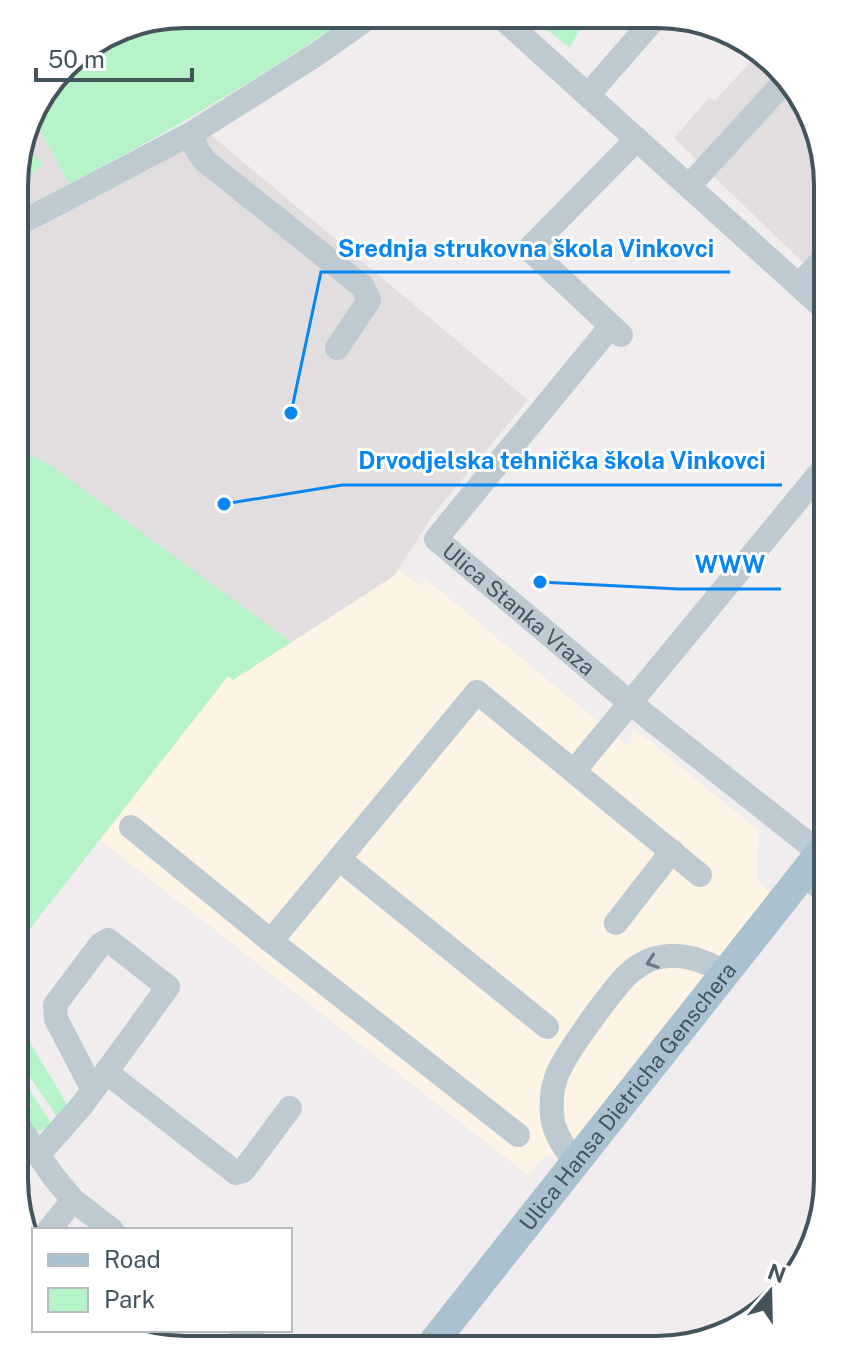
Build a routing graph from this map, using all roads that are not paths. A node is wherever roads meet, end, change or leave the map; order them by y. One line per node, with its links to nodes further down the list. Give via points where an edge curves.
1 (354, 28): 6 (street)
2 (513, 28): 5 (street)
3 (646, 28): 5 (street)
4 (779, 87): 8 (street)
5 (588, 95): 7 (street)
6 (194, 132): 9 (street); 13 (street, via 204,160 363,287 369,300)
7 (637, 139): 8 (street); 15 (street, Ulica Stanka Vraza, via 529,249 616,330 436,539)
8 (689, 186): 11 (street)
9 (28, 219)
10 (814, 269): 11 (street)
11 (799, 285): 12 (street)
12 (814, 299)
13 (337, 348)
14 (814, 480): 15 (street)
15 (629, 702): 16 (street); 19 (street, Ulica Stanka Vraza)
16 (574, 771): 18 (street); 20 (street, via 477,692)
17 (131, 827): 24 (street)
18 (672, 851): 22 (street); 23 (street)
19 (814, 855)
20 (339, 859): 24 (street); 26 (street)
21 (814, 861): 25 (main road, Ulica Hansa Dietricha Genschera)
22 (700, 875)
23 (616, 923)
24 (271, 941): 29 (street)
25 (726, 973): 32 (main road, Ulica Hansa Dietricha Genschera); 32 (street, one-way to 32, via 702,960 675,957 656,958 626,976 556,1076 552,1117)
26 (547, 1027)
27 (100, 1081): 27 (street, via 168,987 108,940 55,1005 56,1019); 28 (street, via 236,1173 243,1171); 31 (street)
28 (290, 1108)
29 (518, 1135)
30 (28, 1139): 31 (street)
31 (39, 1154): 33 (street)
32 (575, 1163): 36 (main road, Ulica Hansa Dietricha Genschera)
33 (73, 1200): 34 (street); 35 (street)
34 (51, 1228)
35 (109, 1228)
36 (438, 1336)

